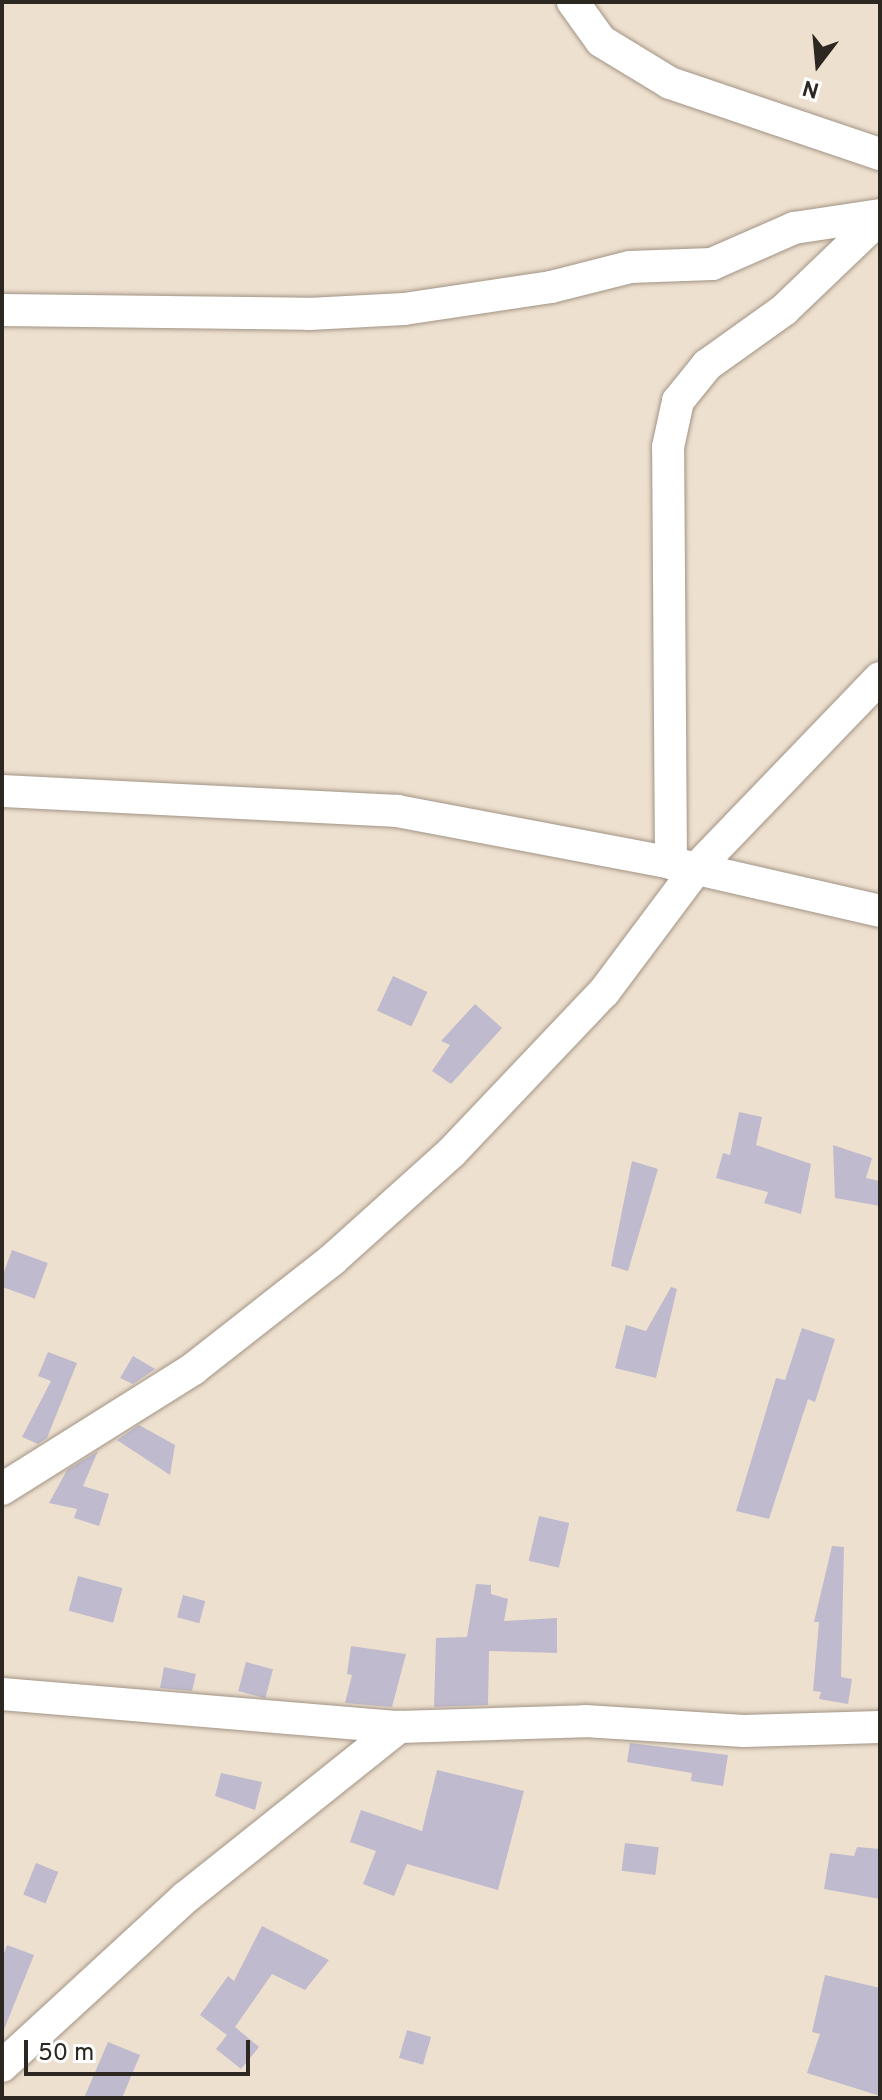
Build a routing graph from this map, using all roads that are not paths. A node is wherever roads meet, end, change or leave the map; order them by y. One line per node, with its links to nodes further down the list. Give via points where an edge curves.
1 (573, 2): 2 (street, via 601,41 670,83)
2 (880, 154)
3 (880, 216): 4 (street, via 794,228 712,264 630,267 551,287 404,309 309,314); 7 (street, via 784,310 707,365 678,401 668,447)
4 (2, 310)
5 (880, 678): 7 (street)
6 (2, 791): 7 (street, via 397,811)
7 (684, 866): 8 (street); 9 (street, via 604,992 452,1152 343,1250 193,1369)
8 (880, 911)
9 (2, 1489)
10 (2, 1694): 11 (street)
11 (399, 1727): 12 (street, via 585,1721 744,1731); 13 (street, via 266,1829)
12 (880, 1727)
13 (2, 2066)

